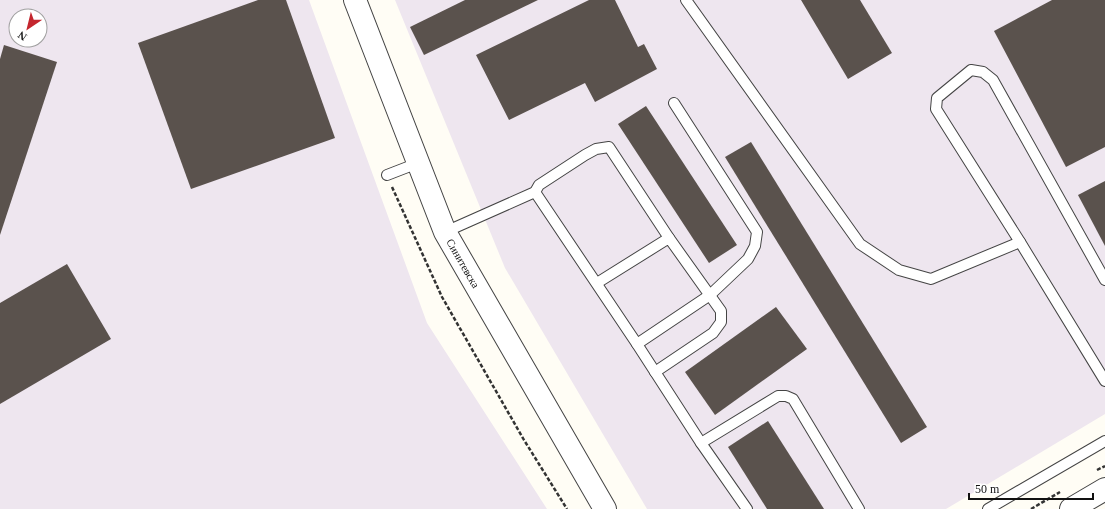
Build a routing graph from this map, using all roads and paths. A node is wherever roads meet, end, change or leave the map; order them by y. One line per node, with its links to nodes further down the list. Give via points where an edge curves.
1 (356, 0): 4 (street, Синитевска)
2 (686, 0): 9 (lane, via 860,244 899,270 931,279)
3 (674, 103): 12 (lane, via 757,232 755,246 748,259)
4 (418, 163): 5 (lane); 7 (street, Синитевска)
5 (387, 175): 19 (path, via 442,297)
6 (535, 192): 7 (lane); 8 (lane, via 539,186 585,155 596,149 609,147); 11 (lane)
7 (445, 232): 20 (street, Синитевска)
8 (669, 238): 11 (lane); 12 (lane)
9 (1020, 242): 10 (lane, via 936,109 936,98 971,70 983,72 993,80); 15 (lane)
10 (1105, 280)
11 (597, 283): 13 (lane)
12 (710, 295): 13 (lane); 14 (lane, via 721,311 721,322 713,333)
13 (638, 344): 14 (lane)
14 (655, 372): 17 (lane)
15 (1105, 381)
16 (1105, 441): 23 (lane)
17 (701, 443): 21 (lane); 22 (lane, via 778,396 786,396 793,399)
18 (1105, 489): 24 (street)
19 (567, 509)
20 (605, 509)
21 (747, 509)
22 (859, 509)
23 (988, 509)
24 (1071, 509)

